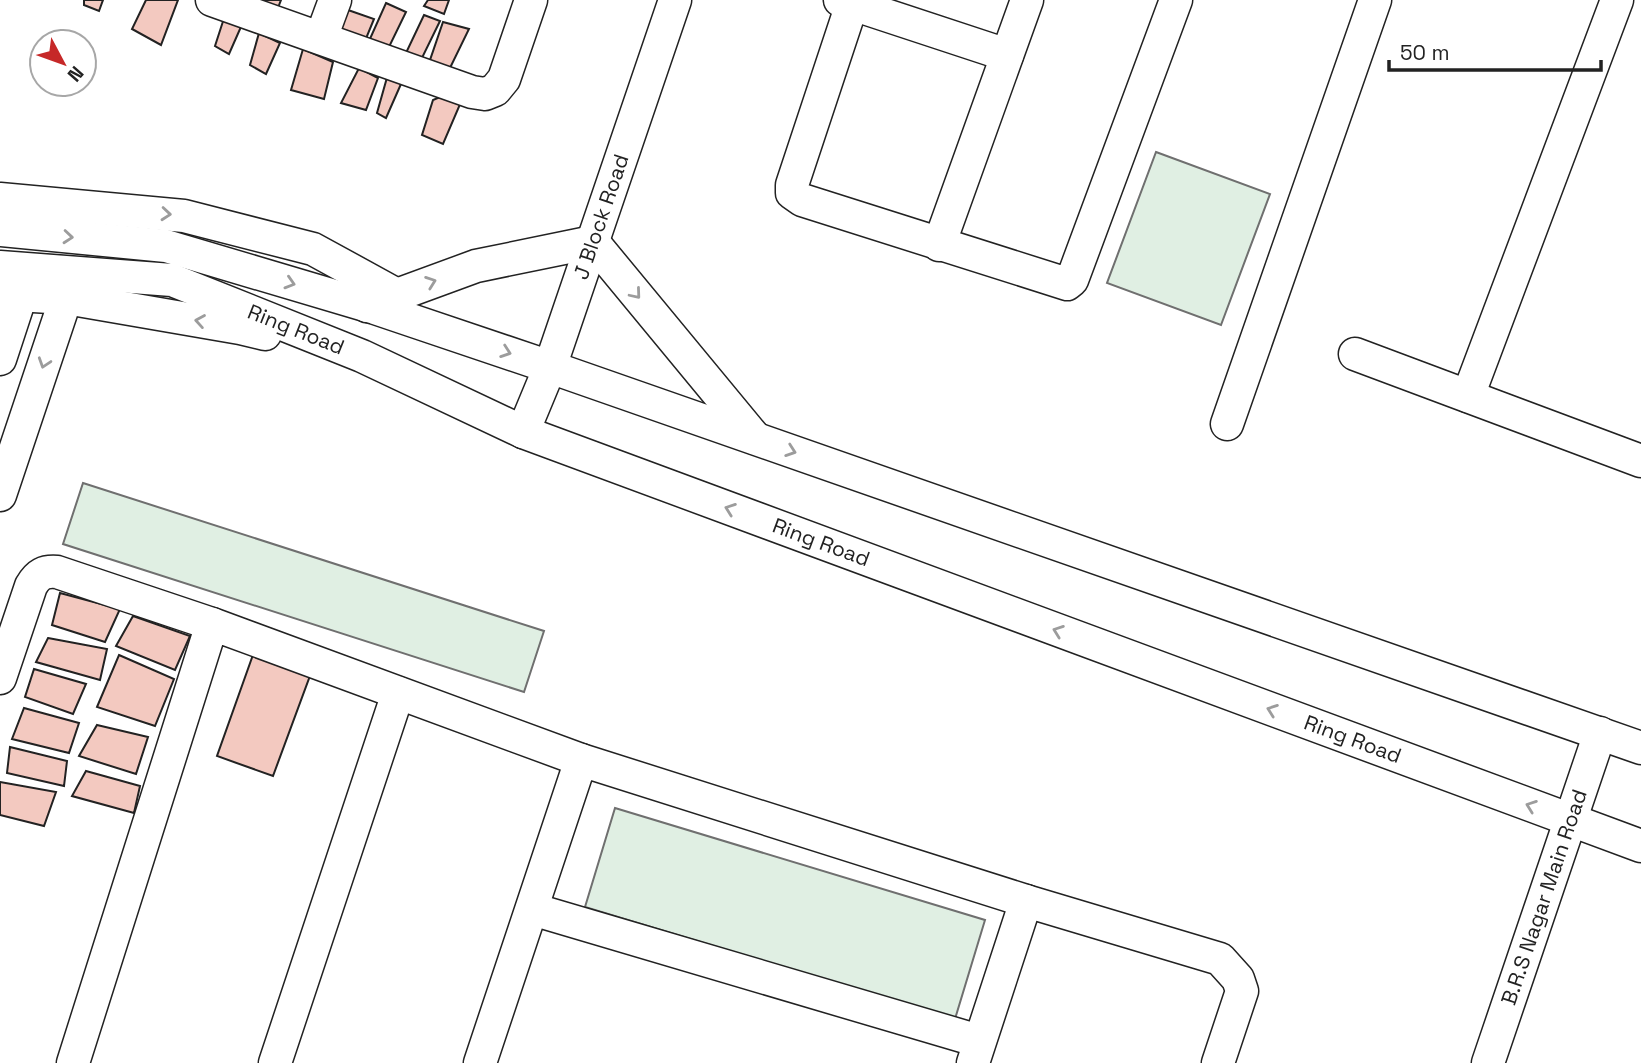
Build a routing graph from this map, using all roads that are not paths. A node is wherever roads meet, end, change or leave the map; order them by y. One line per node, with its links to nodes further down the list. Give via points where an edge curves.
1 (335, 0): 10 (street)
2 (531, 0): 10 (street, via 504,79 485,94)
3 (675, 0): 14 (street, J Block Road)
4 (1027, 0): 11 (street)
5 (1176, 0): 15 (street, via 1069,283)
6 (1375, 0): 26 (street)
7 (1617, 0): 25 (street)
8 (216, 1): 10 (street)
9 (846, 2): 11 (street); 15 (street, via 792,193)
10 (321, 38)
11 (1007, 55): 15 (street)
12 (0, 199): 18 (street, one-way to 18, via 184,216 313,250)
13 (0, 230): 20 (street, Ring Road, one-way to 20, via 166,246)
14 (593, 242): 18 (street, one-way to 14, via 477,266); 24 (street, J Block Road); 28 (street, one-way to 28)
15 (939, 244)
16 (0, 267): 22 (street, Ring Road, via 172,280)
17 (10, 295): 19 (street); 23 (street)
18 (397, 295): 20 (street)
19 (66, 298): 22 (street, one-way to 19, via 240,328); 30 (street, one-way to 30)
20 (367, 306): 24 (street, Ring Road, one-way to 24)
21 (1354, 354): 25 (street)
22 (362, 356): 27 (street, Ring Road)
23 (0, 359)
24 (550, 367): 27 (street, J Block Road); 28 (street, Ring Road)
25 (1468, 396): 29 (street)
26 (1227, 424)
27 (523, 432): 37 (street, Ring Road, one-way to 27)
28 (756, 439): 34 (street, Ring Road, one-way to 34)
29 (1641, 461)
30 (0, 495)
31 (212, 624): 32 (street, via 47,571 31,586); 33 (street); 42 (street)
32 (0, 678)
33 (398, 693): 36 (street); 43 (street)
34 (1600, 733): 35 (street, Ring Road); 37 (street, B.R.S Nagar Main Road)
35 (1641, 748)
36 (581, 760): 39 (street); 40 (street)
37 (1570, 821): 38 (street, Ring Road); 46 (street, B.R.S Nagar Main Road)
38 (1641, 846)
39 (1026, 901): 41 (street); 45 (street, via 1220,959 1238,979 1242,991)
40 (531, 909): 41 (street); 44 (street)
41 (976, 1052)
42 (73, 1063)
43 (275, 1063)
44 (480, 1063)
45 (1218, 1063)
46 (1488, 1063)

